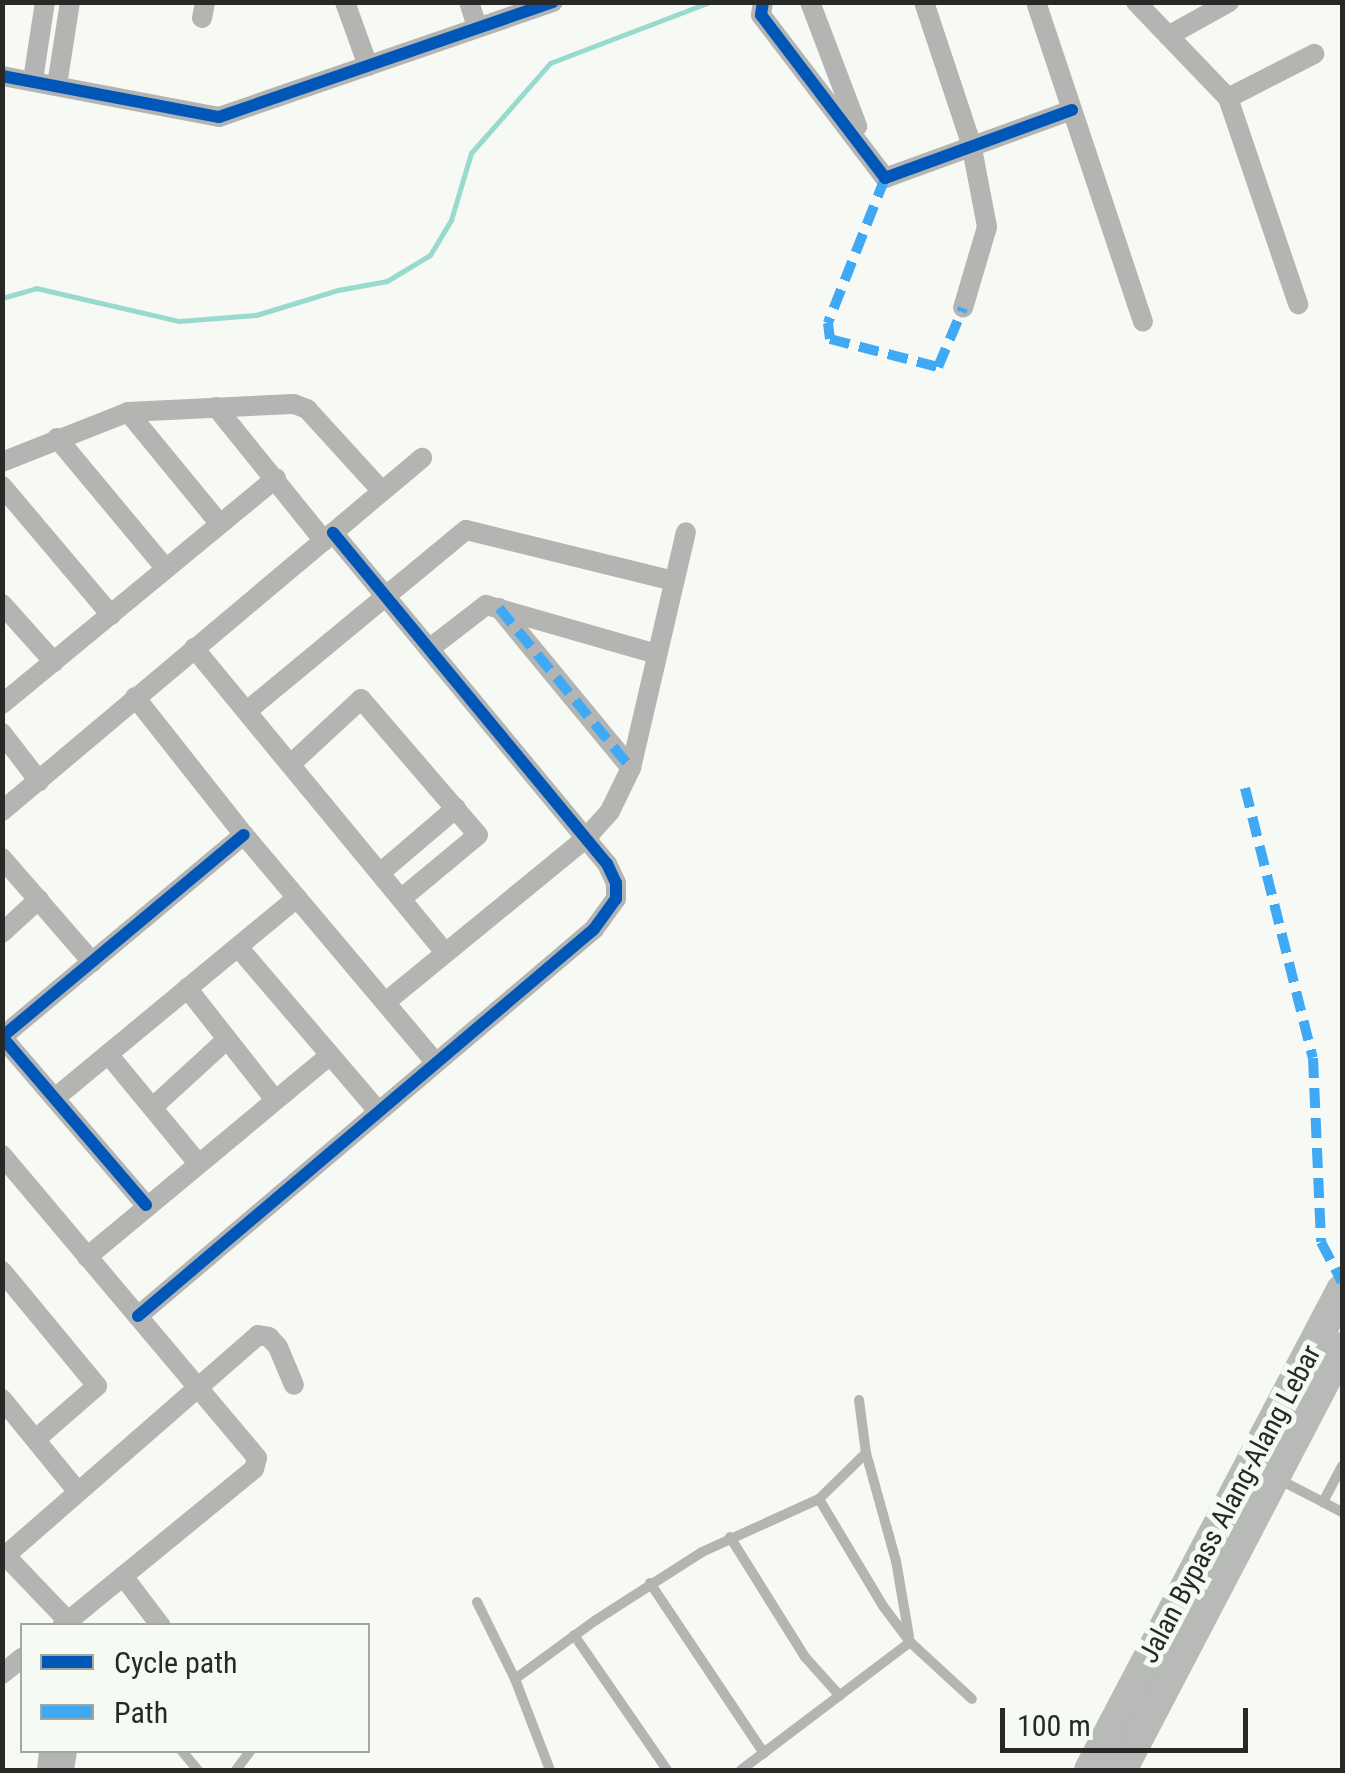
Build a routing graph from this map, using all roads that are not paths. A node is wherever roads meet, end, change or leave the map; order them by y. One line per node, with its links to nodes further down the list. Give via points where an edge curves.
1 (45, 2): 17 (street)
2 (70, 2): 18 (street)
3 (346, 2): 15 (street)
4 (469, 2): 12 (street)
5 (553, 2): 12 (street)
6 (763, 2): 22 (street, via 761,15)
7 (810, 2): 22 (street)
8 (924, 2): 21 (street)
9 (1036, 2): 20 (street)
10 (1136, 2): 13 (street)
11 (1229, 2): 13 (street)
12 (477, 26): 15 (street)
13 (1168, 36): 19 (street)
14 (1314, 54): 19 (street)
15 (368, 66): 18 (street, via 219,116)
16 (2, 76): 17 (street)
17 (33, 80): 18 (street)
18 (57, 85)
19 (1228, 98): 23 (street)
20 (1072, 110): 21 (street); 25 (street)
21 (971, 143): 22 (street, via 885,178); 24 (street, via 987,227)
22 (865, 147)
23 (1298, 304)
24 (964, 308)
25 (1142, 322)
26 (216, 407): 27 (street); 31 (street); 33 (street, via 308,409)
27 (128, 412): 28 (street); 34 (street)
28 (57, 438): 30 (street); 37 (street)
29 (422, 458): 33 (street)
30 (2, 462)
31 (276, 478): 34 (street); 36 (street)
32 (2, 486): 42 (street)
33 (382, 492): 36 (street)
34 (220, 524): 37 (street)
35 (686, 532): 38 (street)
36 (328, 537): 39 (street); 43 (street)
37 (166, 569): 42 (street)
38 (674, 580): 39 (street, via 473,528); 45 (street)
39 (386, 597): 44 (street); 49 (street)
40 (2, 604): 46 (street)
41 (499, 608): 44 (street, via 486,605); 45 (street); 52 (street)
42 (110, 614): 46 (street)
43 (194, 648): 47 (street); 49 (street)
44 (429, 649): 57 (street)
45 (658, 654): 52 (street)
46 (54, 662): 48 (street)
47 (135, 697): 53 (street); 56 (street)
48 (2, 704)
49 (247, 711): 51 (street)
50 (2, 734): 53 (street)
51 (292, 764): 54 (street, via 360,700); 59 (street)
52 (631, 768): 57 (street, via 610,811)
53 (39, 781): 55 (street)
54 (456, 808): 59 (street); 61 (street, via 478,835)
55 (2, 811)
56 (244, 835): 60 (street); 66 (street)
57 (586, 838): 65 (street); 72 (street, via 616,883 608,912)
58 (2, 858): 62 (street)
59 (380, 873): 61 (street)
60 (297, 898): 64 (street); 68 (street)
61 (402, 898): 65 (street)
62 (39, 899): 63 (street); 66 (street)
63 (2, 933)
64 (238, 947): 67 (street); 71 (street)
65 (444, 951): 68 (street)
66 (92, 962): 73 (street, via 2,1037)
67 (187, 988): 69 (street); 70 (street)
68 (388, 1001): 72 (street)
69 (226, 1040): 74 (street); 75 (street)
70 (108, 1054): 73 (street); 75 (street)
71 (330, 1055): 74 (street); 76 (street)
72 (434, 1061): 76 (street)
73 (54, 1098): 79 (street)
74 (275, 1100): 78 (street)
75 (152, 1107): 78 (street)
76 (377, 1110): 83 (street)
77 (2, 1155): 80 (street)
78 (198, 1163): 79 (street)
79 (146, 1206): 80 (street)
80 (87, 1257): 83 (street)
81 (2, 1271): 89 (street, via 97,1386)
82 (1342, 1290): 114 (highway, Jalan Bypass Alang-Alang Lebar)
83 (138, 1316): 86 (street)
84 (1342, 1348): 92 (highway, Jalan Bypass Alang-Alang Lebar)
85 (294, 1385): 86 (street, via 278,1346 261,1335)
86 (198, 1388): 93 (street); 99 (street, via 257,1464)
87 (2, 1399): 89 (street)
88 (859, 1400): 90 (lane)
89 (36, 1439): 93 (street)
90 (866, 1453): 94 (lane); 106 (lane)
91 (1342, 1466): 95 (lane)
92 (1275, 1478): 95 (lane); 115 (highway, Jalan Bypass Alang-Alang Lebar)
93 (78, 1492): 98 (street)
94 (819, 1500): 97 (lane); 106 (lane)
95 (1323, 1502): 96 (lane)
96 (1342, 1512)
97 (730, 1537): 100 (lane); 108 (lane, via 804,1657)
98 (4, 1554): 102 (street)
99 (124, 1576): 103 (street); 104 (street)
100 (650, 1583): 105 (lane); 110 (lane)
101 (476, 1602): 107 (lane)
102 (67, 1623)
103 (69, 1623)
104 (160, 1623)
105 (574, 1635): 107 (lane); 112 (lane)
106 (910, 1642): 108 (lane); 109 (lane)
107 (515, 1679): 111 (lane)
108 (840, 1696): 110 (lane)
109 (972, 1698)
110 (764, 1753): 113 (lane)
111 (550, 1770)
112 (667, 1770)
113 (741, 1770)
114 (1090, 1770)
115 (1122, 1770)

